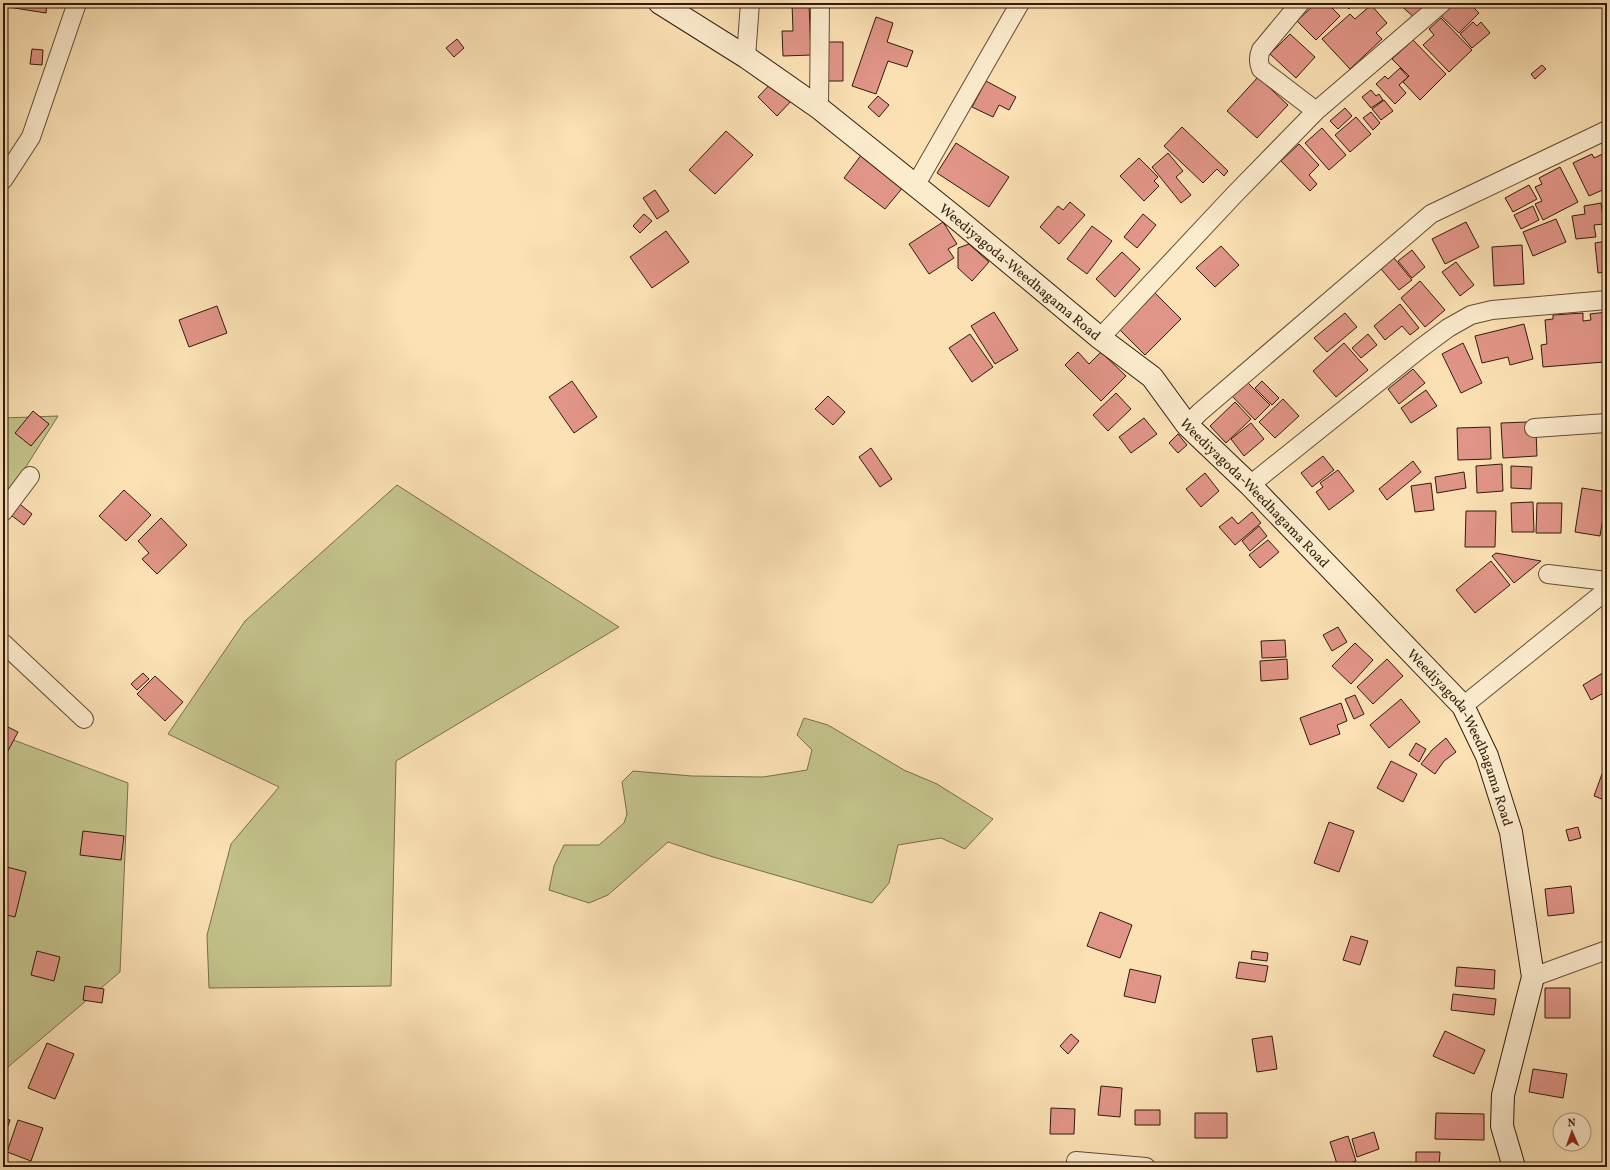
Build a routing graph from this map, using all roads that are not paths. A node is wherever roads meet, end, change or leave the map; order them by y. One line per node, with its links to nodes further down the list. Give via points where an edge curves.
1 (77, 3): 12 (street, via 31,137)
2 (660, 3): 8 (street, Weediyagoda-Weedhagama Road)
3 (750, 3): 8 (street)
4 (820, 3): 9 (street)
5 (1020, 3): 13 (street)
6 (1300, 3): 10 (street, via 1261,50 1258,64)
7 (1442, 3): 10 (street)
8 (746, 57): 9 (street, Weediyagoda-Weedhagama Road)
9 (819, 108): 13 (street, Weediyagoda-Weedhagama Road)
10 (1316, 111): 15 (street)
11 (1607, 130): 17 (street, via 1431,214)
12 (3, 180)
13 (915, 186): 15 (street, Weediyagoda-Weedhagama Road)
14 (1607, 300): 20 (street, via 1492,310 1471,315 1421,348)
15 (1100, 338): 17 (street, Weediyagoda-Weedhagama Road, via 1152,377)
16 (1607, 423): 18 (street)
17 (1187, 425): 20 (street, Weediyagoda-Weedhagama Road)
18 (1534, 428)
19 (30, 476): 21 (street)
20 (1250, 485): 26 (street, Weediyagoda-Weedhagama Road)
21 (3, 512)
22 (1548, 574): 23 (street)
23 (1607, 581)
24 (1607, 590): 26 (street)
25 (3, 643): 27 (street)
26 (1463, 706): 29 (street, Weediyagoda-Weedhagama Road, via 1487,756 1511,832)
27 (84, 719)
28 (1607, 950): 29 (street)
29 (1533, 977): 32 (street, Weediyagoda-Weedhagama Road, via 1503,1095 1502,1126)
30 (1076, 1160): 31 (street)
31 (1146, 1167)
32 (1514, 1167)

